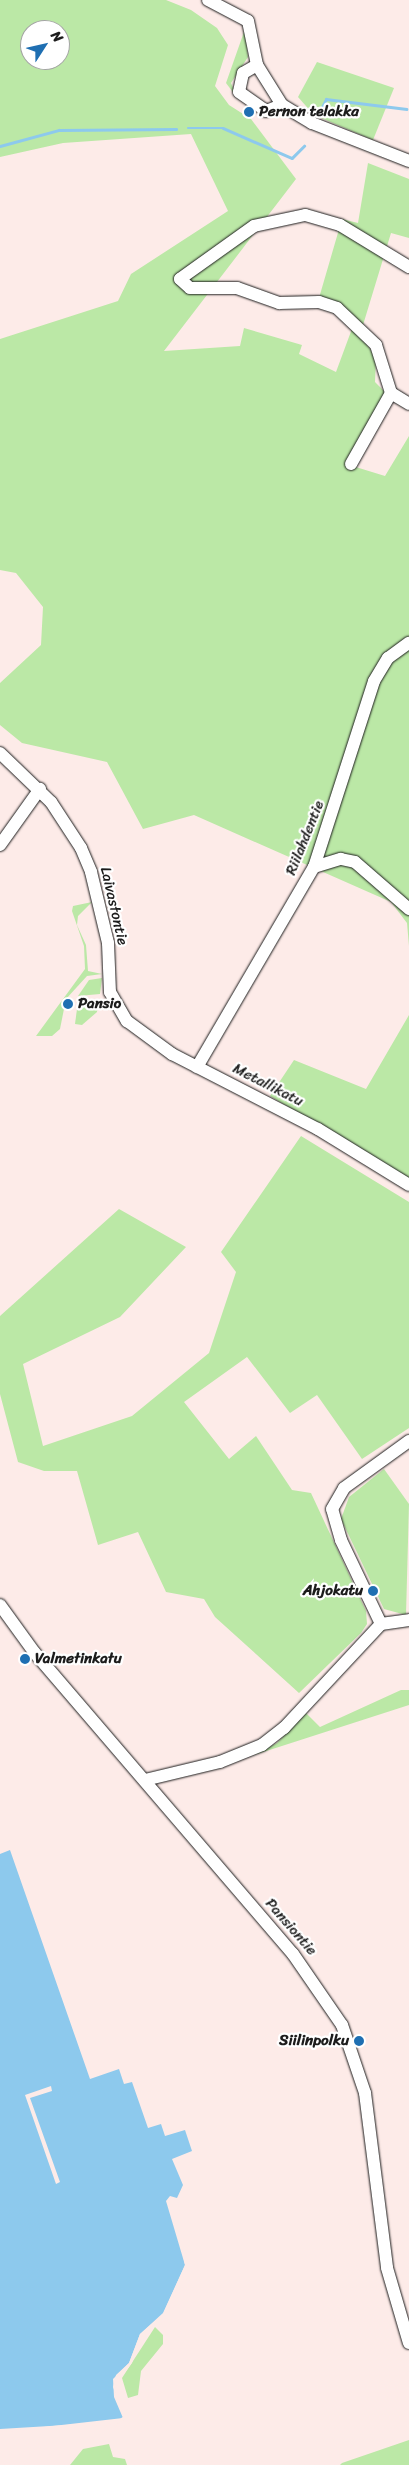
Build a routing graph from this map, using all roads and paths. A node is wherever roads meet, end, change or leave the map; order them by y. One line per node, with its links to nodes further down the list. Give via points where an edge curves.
1 (208, 0): 2 (street, via 248,21)
2 (257, 65): 3 (street); 3 (street, via 243,73 239,92 266,111)
3 (282, 105): 4 (street, via 312,123)
4 (409, 161)
5 (409, 267): 6 (street, via 340,225 305,214 254,226 180,279 190,288 237,288 279,303 320,302 338,308 376,345)
6 (391, 393): 7 (street); 8 (street)
7 (409, 404)
8 (351, 464)
9 (409, 643): 13 (street, Riilahdentie, via 388,658 374,681)
10 (0, 752): 11 (street, Laivastontie)
11 (40, 789): 12 (street); 15 (street, Laivastontie, via 65,821 91,872 108,943 110,992)
12 (0, 846)
13 (314, 867): 14 (street, via 341,859 355,862); 16 (street, Riilahdentie)
14 (409, 909)
15 (116, 1008): 16 (street, Metallikatu, via 138,1030)
16 (197, 1067): 17 (street, Metallikatu, via 318,1129)
17 (409, 1185)
18 (409, 1441): 21 (street, via 344,1488 332,1510 341,1540)
19 (0, 1605): 22 (street, Pansiontie, via 34,1652)
20 (409, 1620): 21 (street)
21 (381, 1624): 22 (street, via 271,1739 220,1762)
22 (145, 1780): 23 (street, Pansiontie, via 293,1954 345,2031 365,2093 387,2268)
23 (409, 2343)

